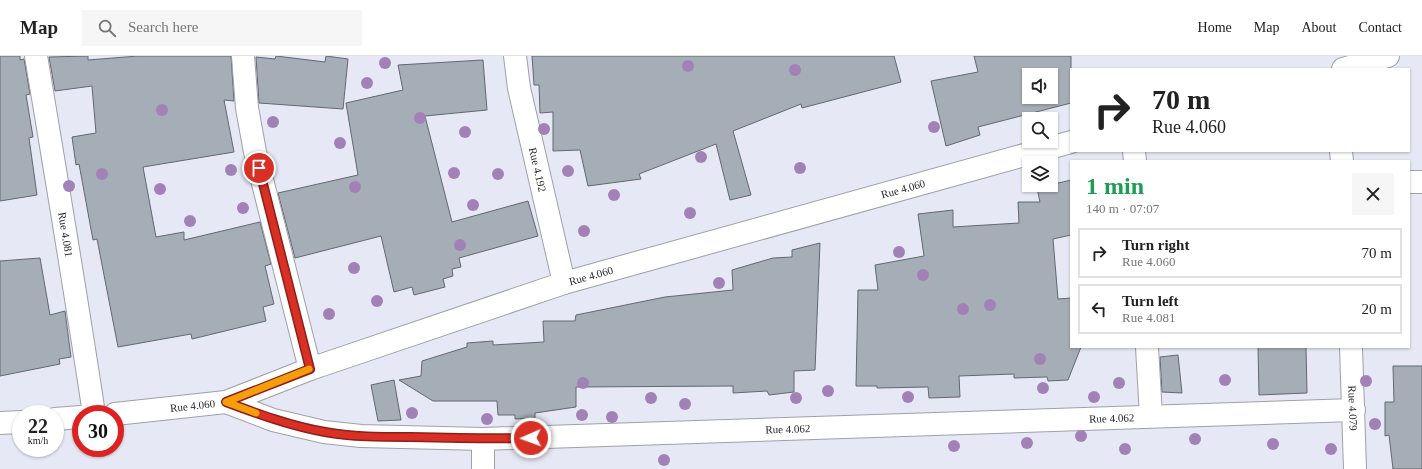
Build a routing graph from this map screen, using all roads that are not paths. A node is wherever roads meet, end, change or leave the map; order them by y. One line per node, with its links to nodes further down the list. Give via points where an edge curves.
1 (36, 56): 14 (street, Rue 4.081, via 72,264)
2 (243, 56): 12 (street, via 247,108 255,152)
3 (515, 56): 9 (street, Rue 4.192, via 519,88)
4 (1388, 56): 5 (street)
5 (1346, 68)
6 (1070, 142): 9 (street, Rue 4.060)
7 (1410, 182): 8 (street)
8 (1422, 182)
9 (564, 283): 12 (street, Rue 4.060)
10 (1147, 348): 17 (street)
11 (1351, 348): 15 (street, Rue 4.079)
12 (310, 369): 13 (street, Rue 4.060)
13 (226, 402): 16 (street, Rue 4.060); 20 (street, Rue 4.062, via 273,420 324,432 360,436)
14 (93, 405)
15 (1354, 410): 17 (street, Rue 4.062); 22 (street, Rue 4.079)
16 (124, 413)
17 (1152, 416): 20 (street, Rue 4.062)
18 (12, 422): 19 (street)
19 (0, 423)
20 (483, 439): 21 (street)
21 (483, 469)
22 (1355, 469)

